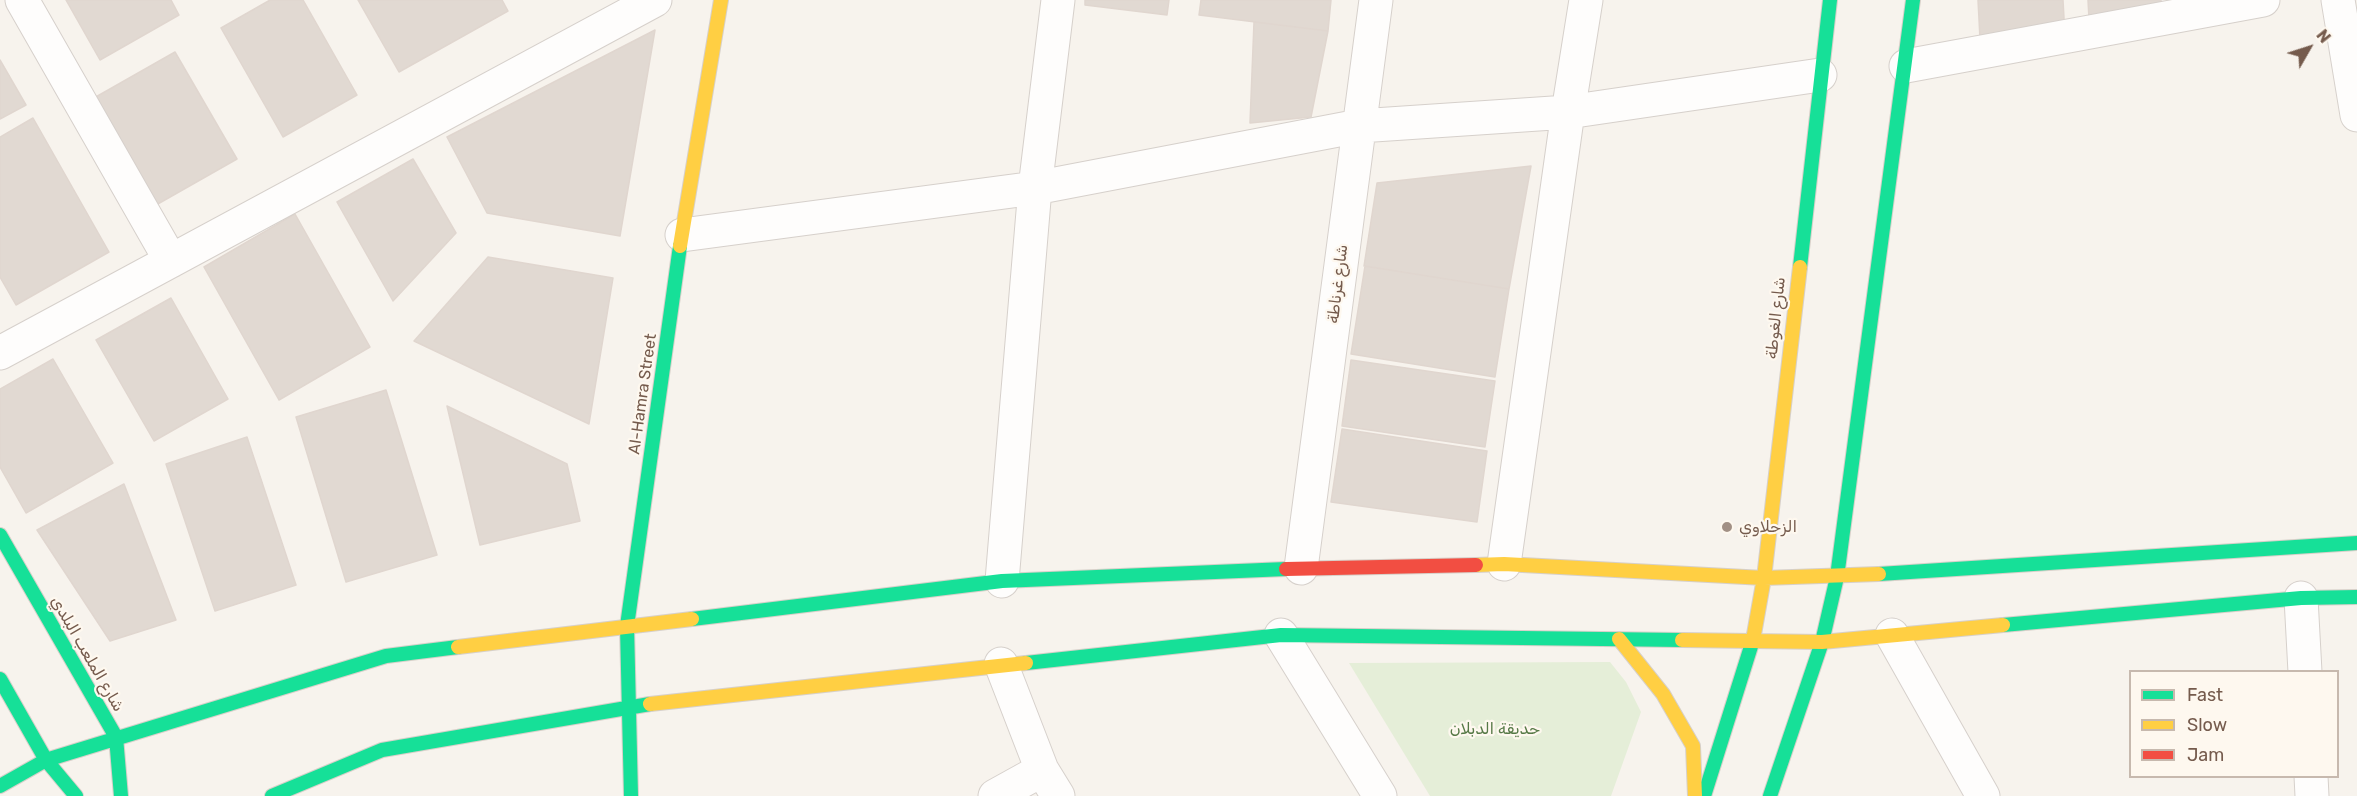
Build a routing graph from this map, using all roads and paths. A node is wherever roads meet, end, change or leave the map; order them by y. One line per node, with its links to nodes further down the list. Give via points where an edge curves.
1 (22, 0): 18 (street)
2 (655, 0): 18 (street)
3 (721, 0): 17 (main road, Al-Hamra Street)
4 (1058, 0): 16 (street)
5 (1376, 0): 15 (street, شارع غرناطة)
6 (1586, 0): 13 (street)
7 (1830, 0): 12 (main road, شارع الغوطة)
8 (1913, 0): 11 (main road)
9 (2263, 0): 11 (street)
10 (2338, 0): 14 (street)
11 (1906, 66): 24 (main road)
12 (1820, 75): 13 (street); 25 (main road, شارع الغوطة)
13 (1568, 112): 15 (street); 22 (street)
14 (2357, 115)
15 (1359, 126): 16 (street); 23 (street, شارع غرناطة)
16 (1035, 188): 17 (street); 26 (street)
17 (682, 235): 29 (main road, Al-Hamra Street)
18 (171, 261): 19 (street)
19 (0, 353)
20 (0, 535): 39 (main road, شارع الملعب البلدي)
21 (2357, 543): 24 (main road)
22 (1504, 564): 23 (main road); 25 (main road)
23 (1301, 568): 26 (main road)
24 (1837, 577): 25 (main road); 34 (main road)
25 (1764, 578): 33 (main road, شارع الغوطة)
26 (1002, 581): 29 (main road)
27 (2357, 597): 28 (main road)
28 (2301, 598): 31 (main road); 36 (street)
29 (627, 626): 38 (main road, Al-Hamra Street); 39 (main road, via 386,656)
30 (1281, 635): 32 (main road); 35 (main road); 49 (street)
31 (1892, 635): 34 (main road); 53 (street)
32 (1619, 639): 33 (main road); 50 (main road, via 1663,694 1693,746)
33 (1753, 640): 34 (main road); 51 (main road, شارع الغوطة)
34 (1822, 642): 52 (main road)
35 (1001, 664): 38 (main road); 42 (street)
36 (2305, 670)
37 (0, 679): 40 (main road)
38 (629, 706): 46 (main road, via 382,750); 47 (main road, Al-Hamra Street)
39 (116, 738): 40 (main road); 45 (main road, شارع الملعب البلدي)
40 (46, 760): 43 (main road); 44 (main road)
41 (2311, 778): 54 (street)
42 (1050, 783): 48 (street)
43 (0, 786)
44 (76, 796)
45 (122, 796)
46 (272, 796)
47 (631, 796)
48 (994, 796)
49 (1380, 796)
50 (1695, 796)
51 (1704, 796)
52 (1770, 796)
53 (1983, 796)
54 (2312, 796)

